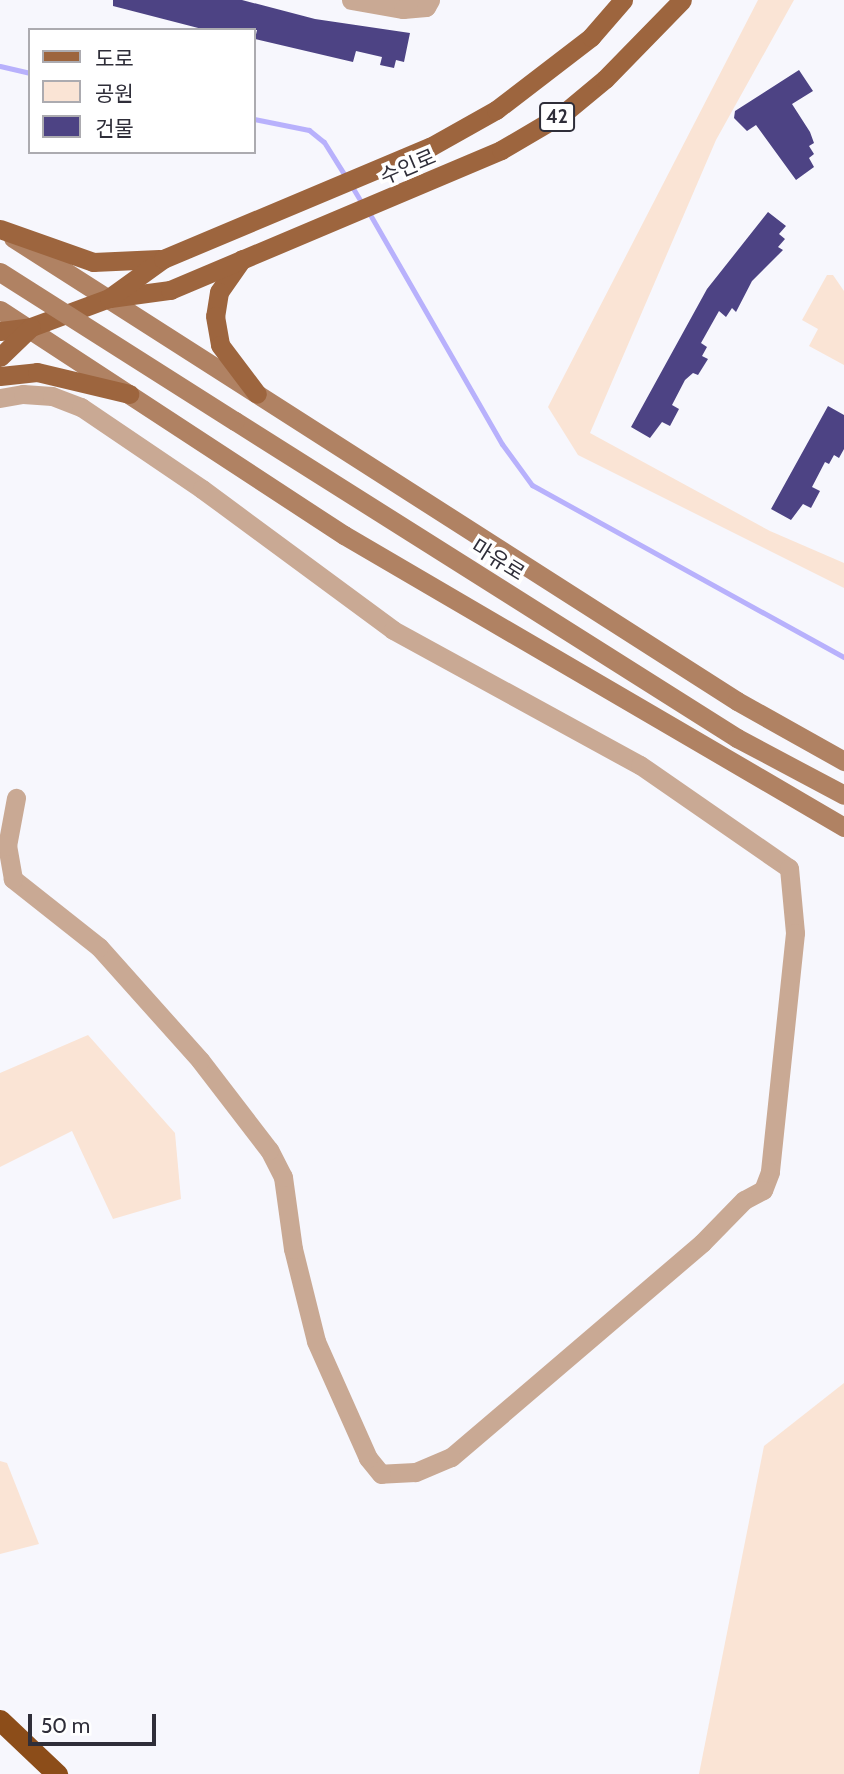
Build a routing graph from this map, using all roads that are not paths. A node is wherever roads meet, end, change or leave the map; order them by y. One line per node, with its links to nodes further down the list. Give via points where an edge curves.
1 (351, 0): 2 (street, via 403,9 426,7)
2 (430, 0)
3 (623, 0): 6 (main road, 수인로 / 42, via 591,37 496,110 430,147)
4 (682, 0): 7 (main road, 수인로 / 42, via 605,79 564,113 501,150)
5 (0, 230): 6 (main road, via 93,262); 9 (main road)
6 (163, 259): 9 (main road, 수인로 / 42)
7 (242, 260): 9 (main road, 수인로 / 42, via 170,290); 16 (main road, via 219,292 215,316 220,345)
8 (0, 272): 19 (main road, 마유로, bridge, via 737,738)
9 (109, 298): 11 (main road, 수인로 / 42); 16 (main road)
10 (0, 310): 11 (main road)
11 (32, 327): 12 (main road, 수인로 / 42); 13 (main road, 수인로 / 42); 15 (main road)
12 (0, 331)
13 (0, 357)
14 (0, 376): 15 (main road, via 37,372)
15 (129, 394): 21 (main road, via 344,535)
16 (257, 394): 18 (main road, via 737,701)
17 (0, 398): 20 (street, via 52,396 81,407 202,489 393,630 640,765 789,867 795,933 779,1050 773,1148 763,1191 744,1200 702,1243 451,1457 415,1472 381,1474 368,1458 316,1342 293,1248 283,1177 269,1150 201,1060 99,947 13,879 7,846)
18 (844, 761)
19 (844, 795)
20 (16, 799)
21 (844, 827)
22 (0, 1720): 23 (highway)
23 (57, 1774)

